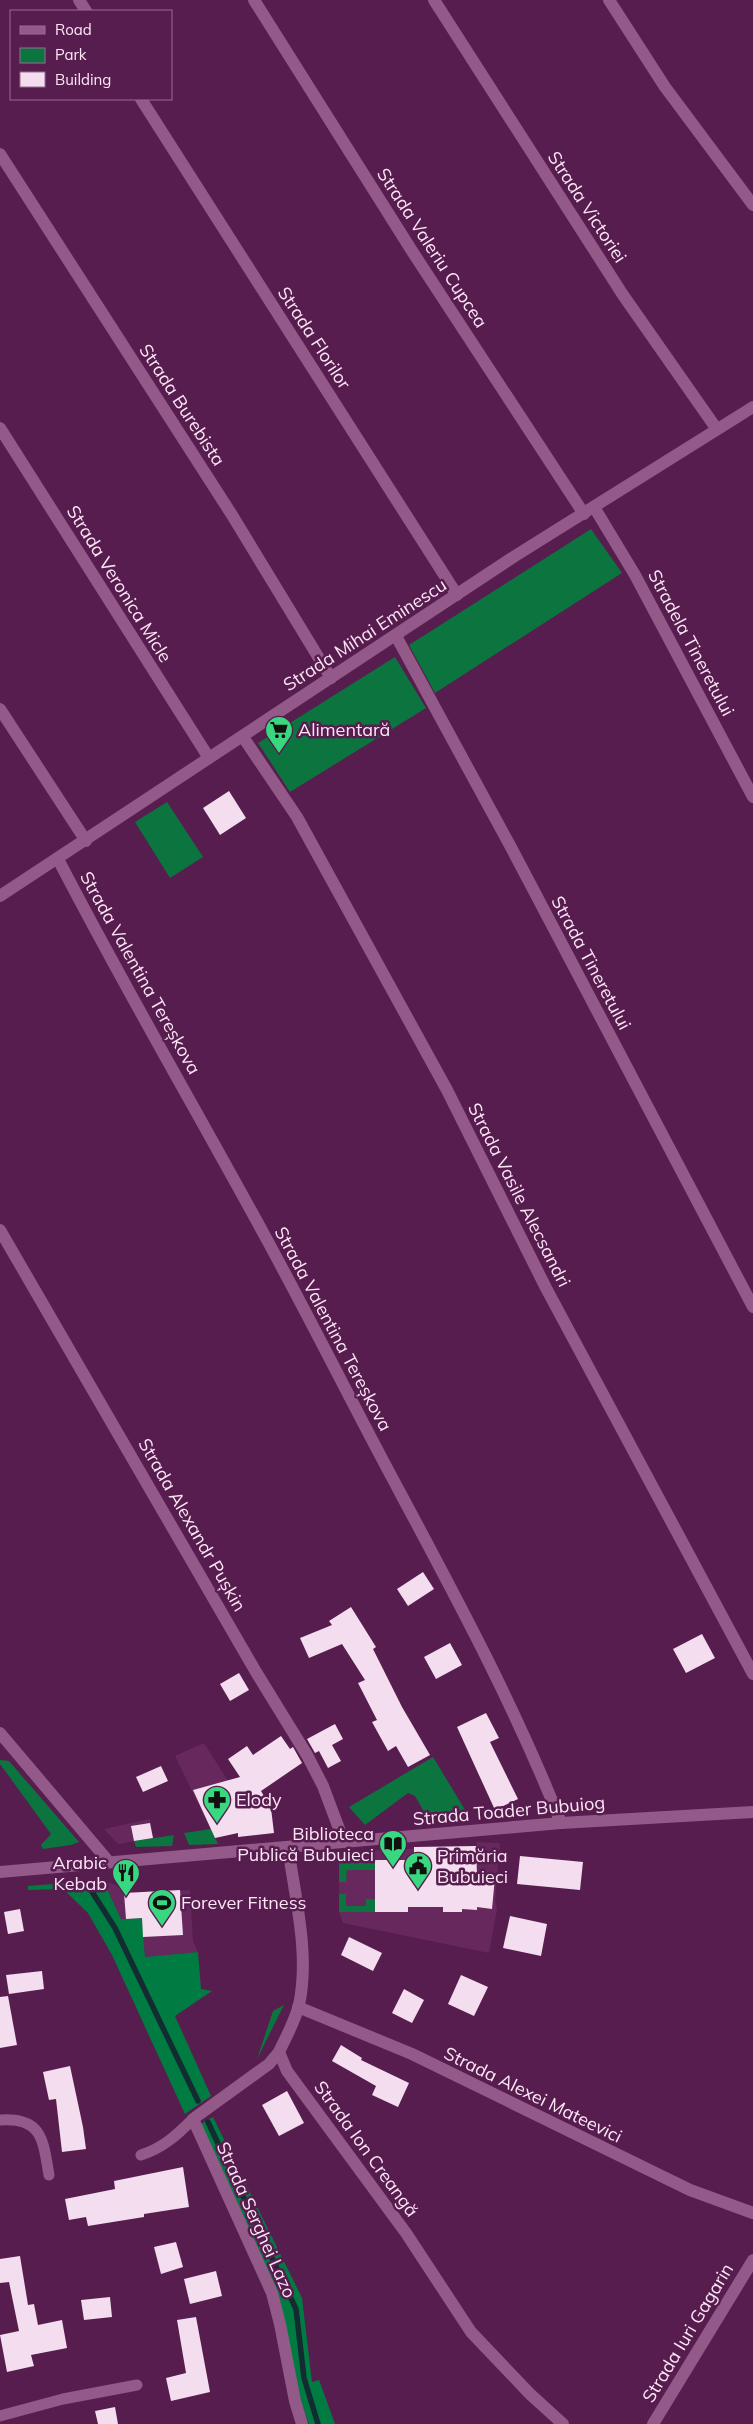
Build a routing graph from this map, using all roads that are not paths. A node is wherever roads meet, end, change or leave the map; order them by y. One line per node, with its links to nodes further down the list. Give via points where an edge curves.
1 (254, 0): 10 (street, Strada Valeriu Cupcea, via 412,251)
2 (434, 0): 9 (street, Strada Victoriei, via 623,296)
3 (609, 0): 6 (street, via 665,88)
4 (142, 100): 11 (street, Strada Florilor)
5 (0, 154): 13 (street, Strada Burebista, via 232,515)
6 (753, 205)
7 (753, 407): 9 (street, Strada Mihai Eminescu)
8 (0, 428): 16 (street, Strada Veronica Micle)
9 (716, 428): 10 (street, Strada Mihai Eminescu)
10 (589, 510): 11 (street, Strada Mihai Eminescu); 17 (street, Stradela Tineretului, via 635,575)
11 (457, 595): 12 (street, Strada Mihai Eminescu)
12 (396, 636): 13 (street, Strada Mihai Eminescu); 22 (street, Strada Tineretului)
13 (331, 678): 15 (street, Strada Mihai Eminescu)
14 (0, 709): 18 (street)
15 (242, 737): 16 (street, Strada Mihai Eminescu); 23 (street, Strada Vasile Alecsandri, via 296,818 447,1090 546,1288)
16 (209, 758): 18 (street, Strada Mihai Eminescu)
17 (753, 797)
18 (86, 841): 19 (street, Strada Mihai Eminescu)
19 (58, 859): 20 (street, Strada Mihai Eminescu); 26 (street, Strada Valentina Tereșkova, via 108,956 267,1240 506,1694)
20 (0, 896)
21 (0, 1230): 27 (street, Strada Alexandr Pușkin, via 256,1672 308,1755)
22 (753, 1307)
23 (753, 1674)
24 (0, 1733): 29 (street)
25 (753, 1812): 26 (street, Strada Toader Bubuiog)
26 (561, 1823): 27 (street, Strada Toader Bubuiog)
27 (344, 1842): 28 (street, Strada Toader Bubuiog)
28 (288, 1847): 29 (street, Strada Toader Bubuiog); 31 (street, via 303,1958)
29 (109, 1862): 30 (street, Strada Toader Bubuiog)
30 (0, 1872)
31 (298, 2007): 32 (street); 37 (street, Strada Alexei Mateevici, via 412,2054 690,2190)
32 (279, 2052): 33 (street, via 268,2064); 42 (street, Strada Ion Creangă, via 287,2071 406,2233 471,2332)
33 (193, 2119): 35 (lane, via 170,2142); 41 (street, Strada Serghei Lazo, via 272,2293 294,2401)
34 (0, 2120): 36 (lane, via 18,2120 40,2134)
35 (141, 2155)
36 (49, 2175)
37 (753, 2213)
38 (753, 2260): 43 (street, Strada Iuri Gagarin)
39 (137, 2385): 40 (lane)
40 (0, 2416)
41 (302, 2424)
42 (563, 2424)
43 (653, 2424)

